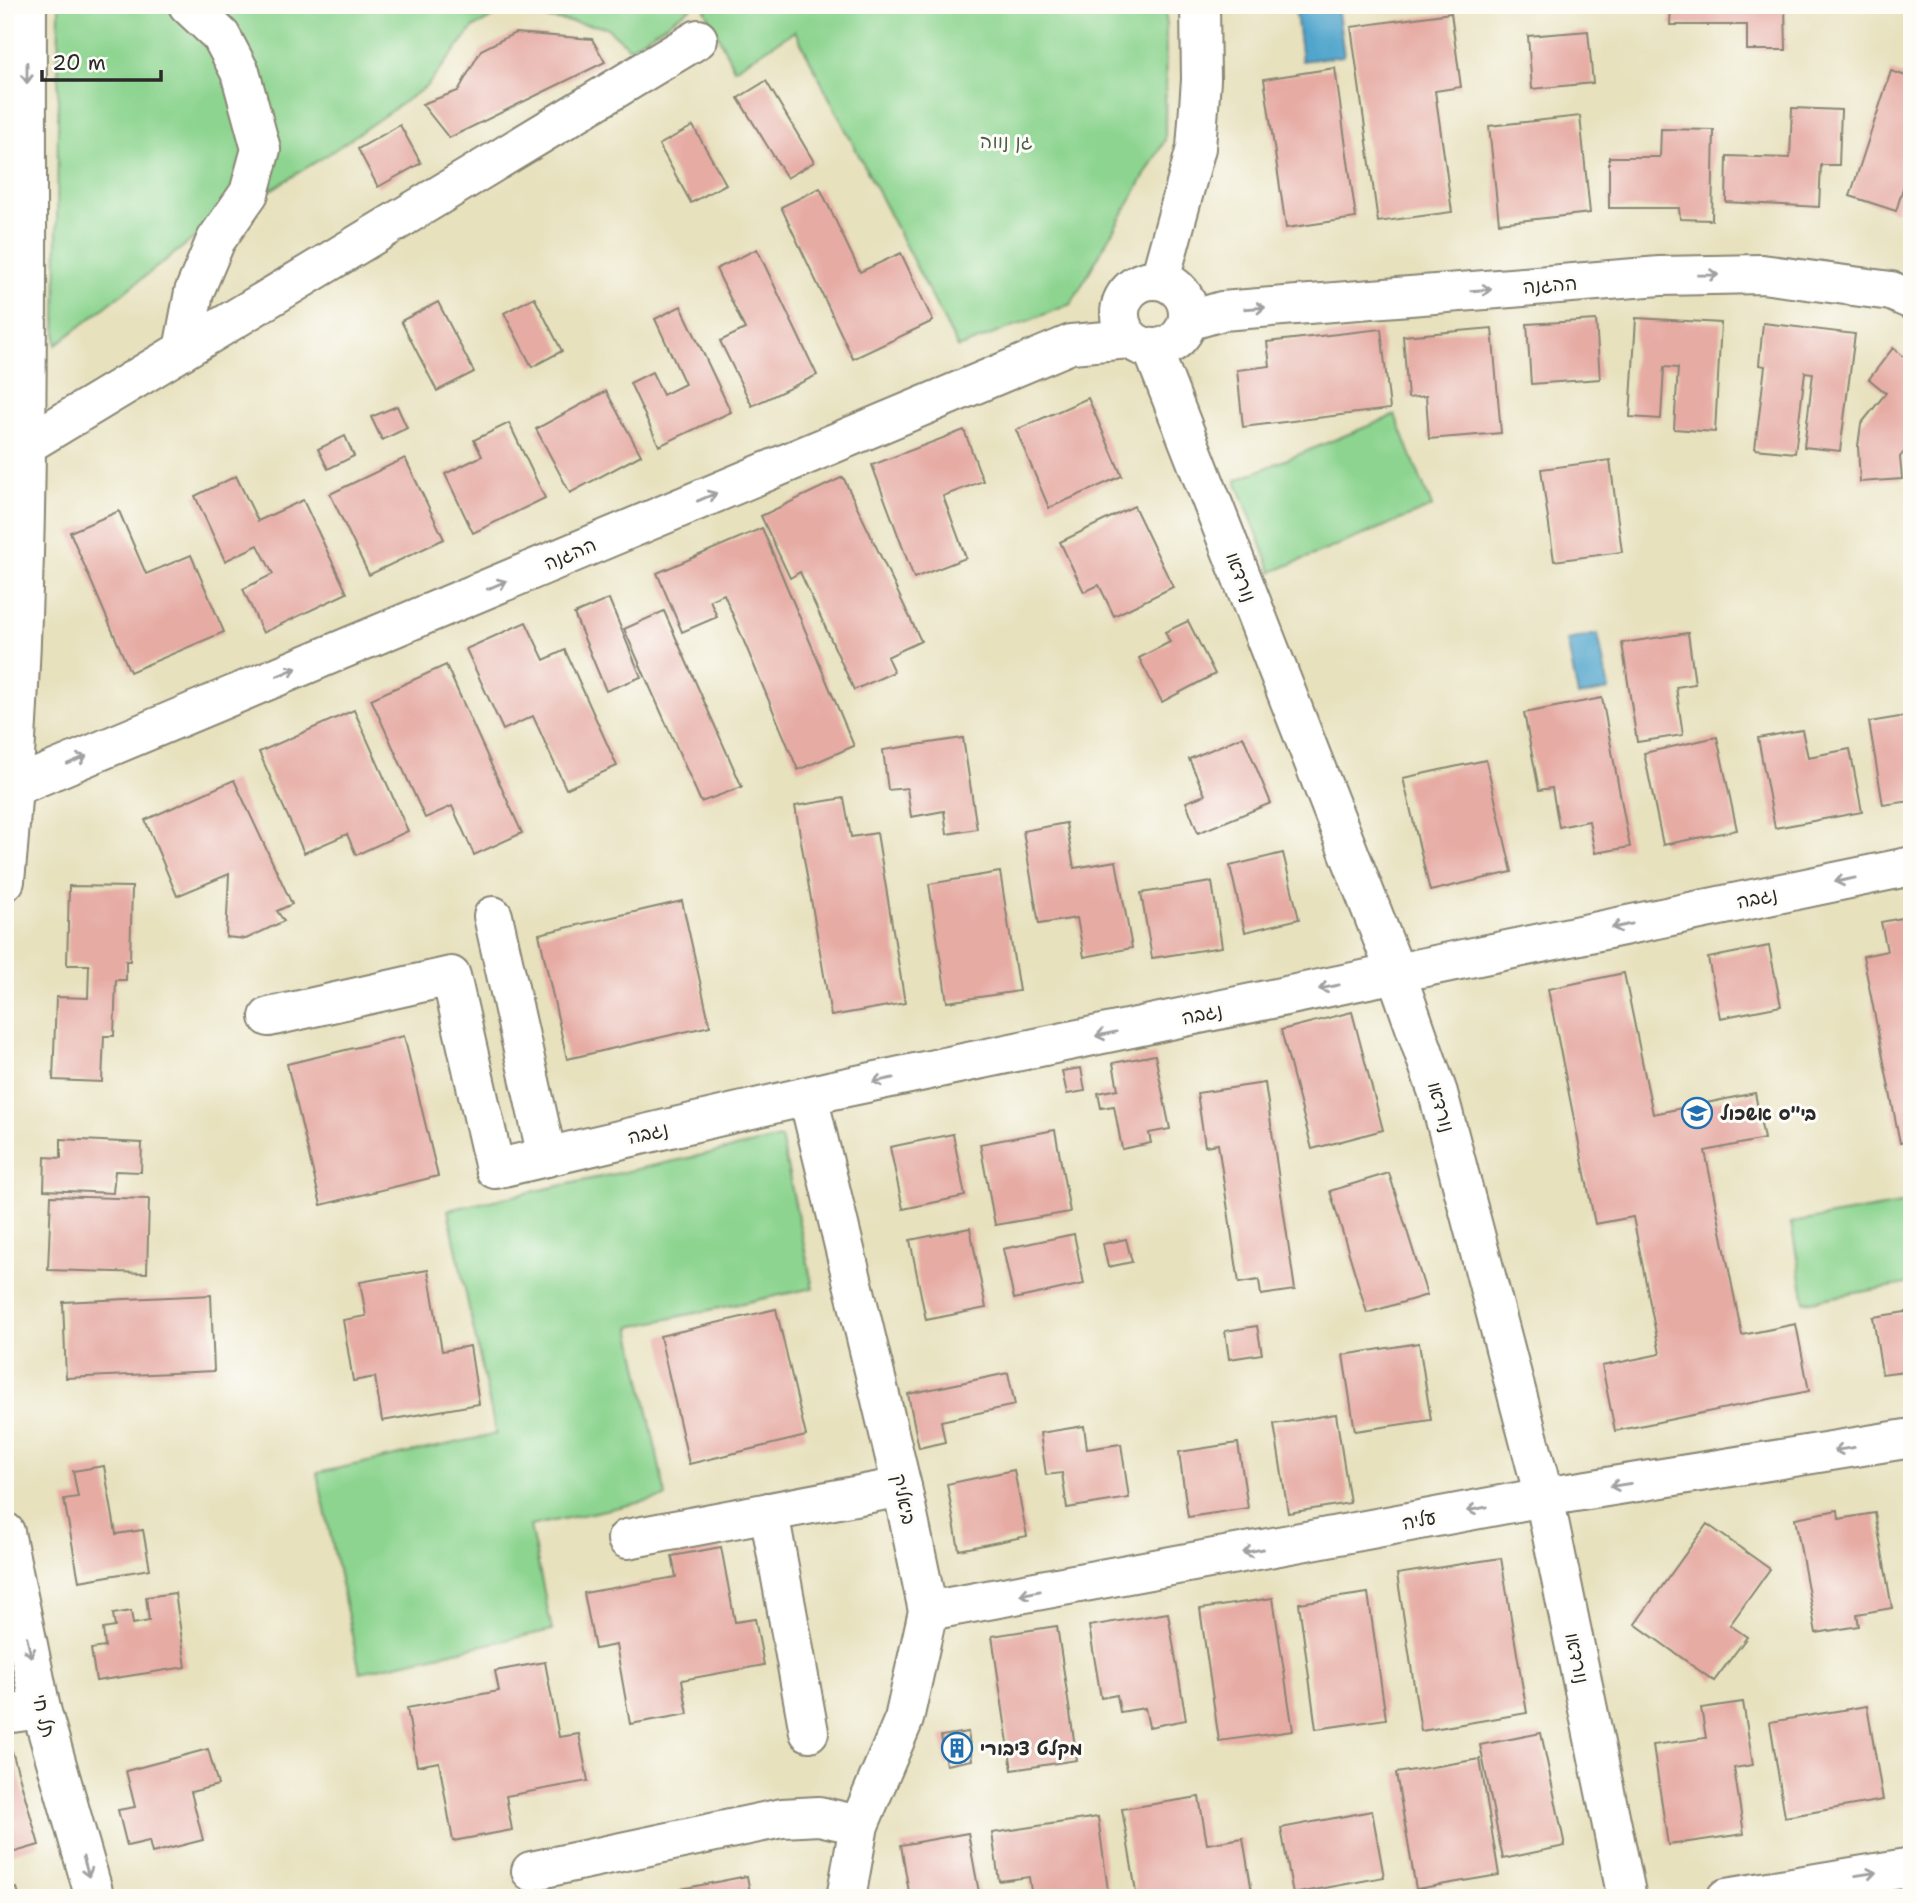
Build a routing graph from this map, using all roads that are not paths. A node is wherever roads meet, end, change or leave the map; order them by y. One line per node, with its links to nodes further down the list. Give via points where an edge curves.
1 (27, 5): 10 (street, one-way to 10)
2 (188, 5): 9 (street, via 222,36 240,72 261,149 249,193 216,240 194,292)
3 (1200, 5): 5 (street, via 1196,148)
4 (698, 39): 9 (street)
5 (1160, 279): 7 (street, via 1182,294); 8 (street, via 1137,283 1124,296 1120,319)
6 (1912, 300): 7 (street, ההגנה, one-way to 6, via 1222,311 1660,276 1762,274 1891,291)
7 (1188, 321): 8 (street, via 1175,342)
8 (1141, 344): 12 (street, ההגנה, one-way to 8, via 1071,344); 16 (street, נורדאו)
9 (183, 350): 10 (street)
10 (26, 445): 11 (street)
11 (15, 494): 12 (street)
12 (14, 787): 14 (street)
13 (1912, 866): 16 (street, נגבה, one-way to 16)
14 (5, 881)
15 (493, 915): 19 (street)
16 (1396, 973): 18 (street, נגבה, one-way to 18); 22 (street, נורדאו, via 1438,1093)
17 (269, 1017): 19 (street, נגבה, via 451,976 495,1169)
18 (808, 1096): 19 (street, נגבה); 21 (street, ביאליק)
19 (547, 1157)
20 (1912, 1438): 22 (street, עליה, one-way to 22)
21 (902, 1487): 23 (street); 26 (street, ביאליק)
22 (1544, 1497): 26 (street, עליה, one-way to 26); 34 (street, נורדאו)
23 (769, 1512): 25 (street); 28 (street)
24 (5, 1532): 27 (street, תל חי, one-way to 27)
25 (627, 1539)
26 (928, 1611): 29 (street, ביאליק, via 904,1719)
27 (23, 1712): 32 (street, תל חי, one-way to 32)
28 (810, 1732)
29 (859, 1825): 31 (street, via 819,1816 782,1818); 33 (street, ביאליק)
30 (1912, 1867): 35 (street, one-way to 30)
31 (531, 1871)
32 (95, 1898)
33 (846, 1898)
34 (1626, 1898)
35 (1726, 1898)

